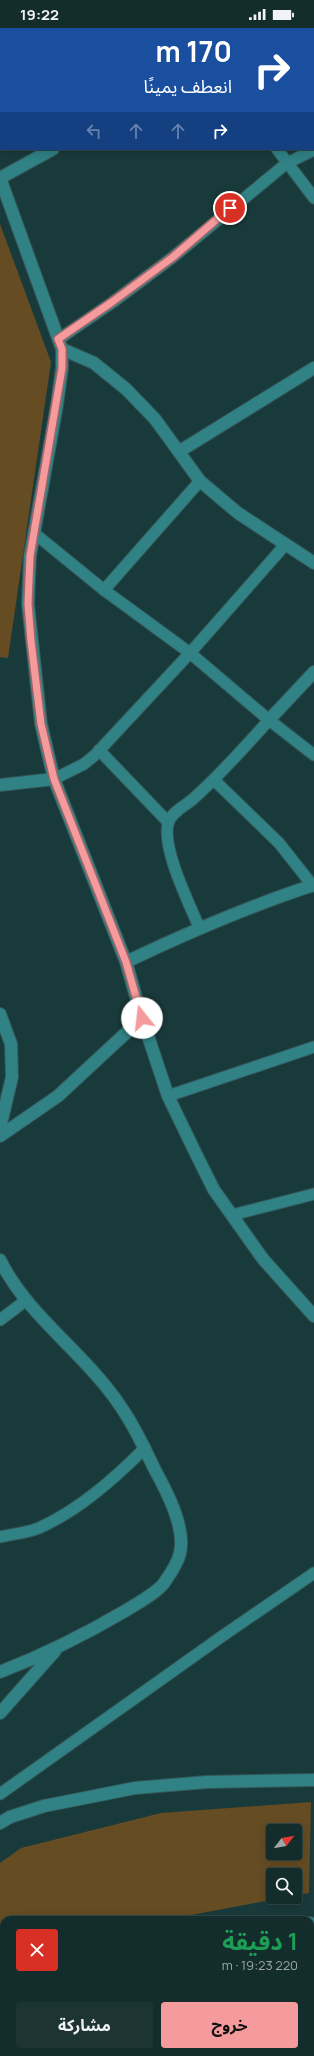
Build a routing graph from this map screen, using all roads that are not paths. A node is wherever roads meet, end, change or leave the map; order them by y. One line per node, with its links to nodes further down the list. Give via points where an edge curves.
1 (51, 150): 5 (street)
2 (277, 150): 4 (lane)
3 (314, 150): 4 (lane)
4 (286, 163): 6 (lane); 7 (lane, via 173,257)
5 (0, 178): 7 (street)
6 (314, 198)
7 (60, 344): 9 (street, via 94,363 126,389 155,419); 11 (street, via 62,368 57,405)
8 (314, 368): 9 (street)
9 (180, 451): 10 (street)
10 (200, 481): 12 (street, via 238,513); 14 (lane)
11 (34, 533): 14 (lane); 20 (street, via 30,556 28,604 31,641 41,724)
12 (285, 545): 13 (street); 15 (lane)
13 (314, 563)
14 (104, 590): 15 (lane)
15 (190, 654): 17 (lane); 18 (lane)
16 (314, 672): 17 (street)
17 (269, 720): 19 (lane); 21 (lane)
18 (99, 750): 20 (lane, via 84,764); 23 (lane)
19 (314, 755)
20 (54, 779): 22 (street); 26 (street)
21 (214, 780): 23 (lane); 24 (lane, via 279,843)
22 (0, 785)
23 (168, 822): 25 (lane, via 166,833 172,860)
24 (314, 886): 25 (street, via 274,898)
25 (199, 927): 26 (street)
26 (126, 962): 28 (street)
27 (0, 1014): 31 (street, via 11,1044 12,1077)
28 (142, 1018): 30 (street); 32 (street, via 58,1096)
29 (314, 1047): 30 (lane)
30 (168, 1096): 34 (street, via 214,1190)
31 (0, 1128)
32 (0, 1136)
33 (314, 1194): 34 (lane)
34 (232, 1215): 37 (street, via 263,1259)
35 (0, 1260): 36 (street, via 10,1281)
36 (25, 1301): 38 (lane); 39 (street, via 97,1376 125,1410)
37 (314, 1316)
38 (0, 1320)
39 (145, 1448): 40 (lane, via 104,1485 58,1518 37,1529); 42 (street, via 169,1496 180,1531 180,1554 164,1584 138,1603)
40 (0, 1537)
41 (314, 1573): 46 (lane)
42 (57, 1649): 43 (street); 44 (street)
43 (0, 1672)
44 (0, 1713)
45 (314, 1780): 47 (street, via 207,1782 135,1788 44,1806)
46 (0, 1794)
47 (0, 1823)

